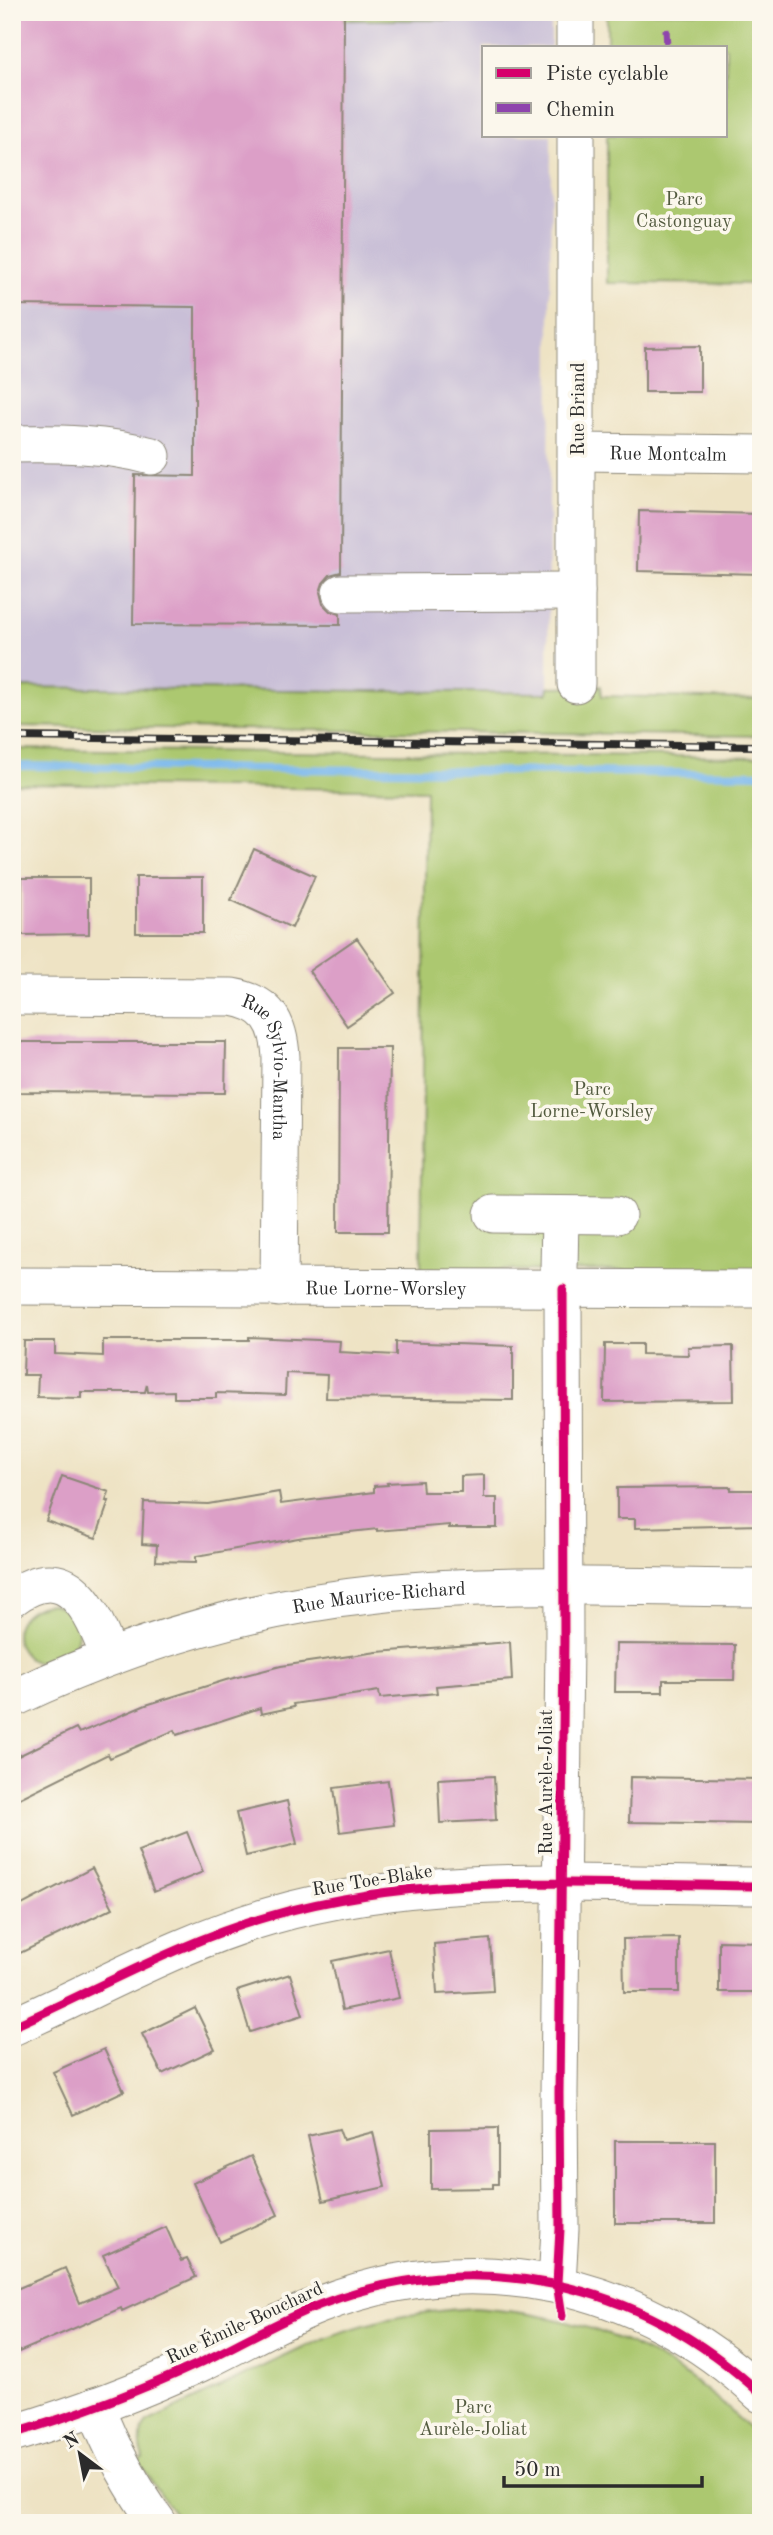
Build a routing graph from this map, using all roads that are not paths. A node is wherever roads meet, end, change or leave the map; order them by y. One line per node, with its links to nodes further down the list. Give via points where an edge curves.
1 (575, 12): 2 (street)
2 (575, 46)
3 (576, 136): 5 (street, Rue Briand)
4 (12, 444): 7 (street, via 66,444)
5 (577, 452): 6 (street, Rue Montcalm); 8 (street, Rue Briand)
6 (761, 454)
7 (152, 456)
8 (576, 592): 9 (street); 10 (street, Rue Briand)
9 (341, 593)
10 (576, 684)
11 (12, 996): 16 (street, Rue Sylvio-Mantha, via 232,996 260,1005 276,1029 281,1057)
12 (493, 1214): 14 (street)
13 (617, 1215): 14 (street)
14 (560, 1216): 17 (street, Rue Aurèle-Joliat)
15 (12, 1286): 16 (street, Rue Lorne-Worsley)
16 (279, 1288): 17 (street, Rue Lorne-Worsley)
17 (563, 1289): 18 (street, Rue Lorne-Worsley); 19 (street, Rue Aurèle-Joliat)
18 (761, 1289)
19 (564, 1587): 20 (street, Rue Maurice-Richard); 22 (street, Rue Maurice-Richard, via 456,1588 341,1598 229,1621); 24 (street, Rue Aurèle-Joliat)
20 (761, 1588)
21 (12, 1598): 22 (street, via 44,1585 65,1587 89,1609)
22 (109, 1656): 23 (street, Rue Maurice-Richard)
23 (14, 1693)
24 (562, 1884): 25 (street, Rue Toe-Blake); 26 (street, Rue Toe-Blake, via 442,1886 305,1907 205,1938); 27 (street, Rue Aurèle-Joliat)
25 (761, 1886)
26 (12, 2027)
27 (557, 2283): 28 (street, Rue Émile-Bouchard, via 668,2326 709,2350); 29 (street, Rue Émile-Bouchard, via 456,2276 364,2290 319,2305 186,2369)
28 (761, 2394)
29 (95, 2406): 30 (street, Rue Émile-Bouchard); 31 (street, via 115,2454)
30 (12, 2434)
31 (158, 2523)

